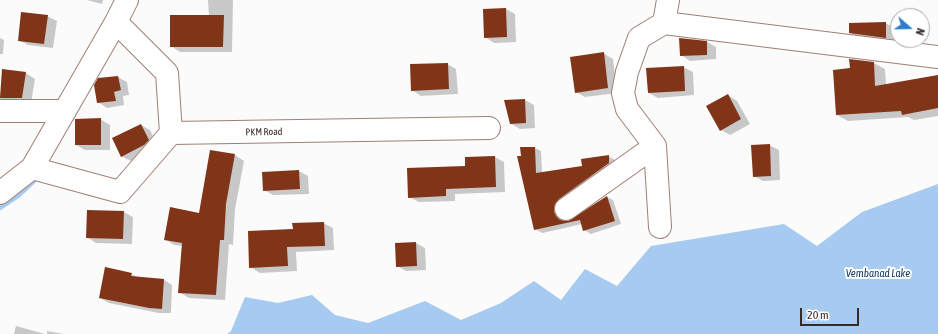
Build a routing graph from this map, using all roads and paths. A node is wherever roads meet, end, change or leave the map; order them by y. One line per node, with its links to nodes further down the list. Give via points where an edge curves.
1 (127, 0): 3 (street)
2 (668, 0): 4 (street)
3 (116, 22): 7 (street); 9 (street, via 166,74)
4 (664, 23): 5 (street); 10 (street, via 639,38 623,93 627,109)
5 (938, 57)
6 (0, 111): 7 (street)
7 (66, 111): 11 (street)
8 (489, 128): 9 (street, PKM Road)
9 (170, 133): 11 (street, via 120,192)
10 (655, 146): 13 (street); 14 (street)
11 (32, 168): 12 (street)
12 (0, 193)
13 (566, 209)
14 (660, 227)

